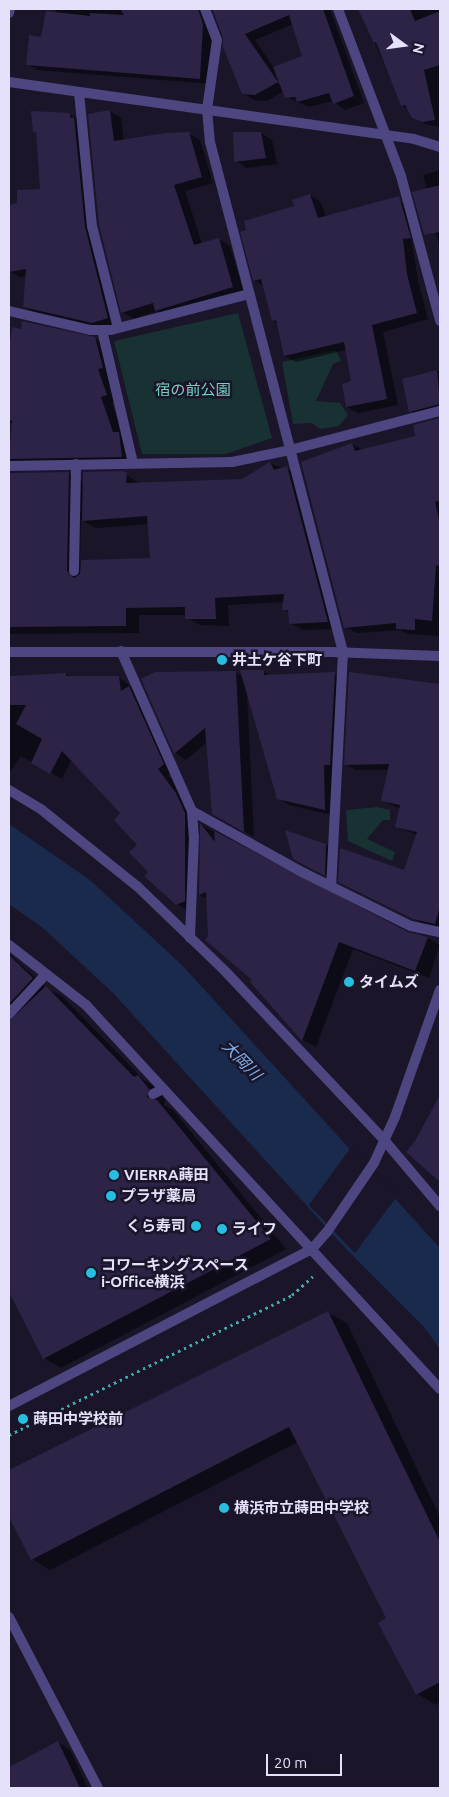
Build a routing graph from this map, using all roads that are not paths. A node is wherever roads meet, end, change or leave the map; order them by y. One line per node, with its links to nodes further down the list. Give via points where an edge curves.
1 (10, 9): 4 (street)
2 (204, 9): 7 (street, via 217,40)
3 (338, 9): 8 (street)
4 (9, 13)
5 (9, 82): 6 (street)
6 (79, 92): 7 (street); 13 (street, via 92,226)
7 (207, 109): 8 (street); 10 (street, via 210,142)
8 (387, 136): 9 (street, via 414,139); 12 (street)
9 (440, 147)
10 (249, 294): 13 (street); 16 (street)
11 (9, 311): 14 (street)
12 (440, 320)
13 (118, 328): 14 (street)
14 (102, 330): 17 (street)
15 (440, 412): 16 (street)
16 (290, 450): 17 (street, via 232,462); 23 (street)
17 (133, 463): 18 (street)
18 (76, 464): 19 (street); 20 (street)
19 (9, 466)
20 (74, 571)
21 (121, 651): 22 (street); 23 (street); 26 (street)
22 (9, 652)
23 (343, 652): 24 (street); 27 (street)
24 (440, 656)
25 (9, 790): 29 (street, via 84,842 137,886)
26 (192, 811): 27 (street); 29 (street)
27 (331, 886): 28 (street, via 411,926)
28 (440, 932)
29 (190, 938): 37 (street)
30 (9, 945): 31 (street)
31 (46, 974): 34 (street); 35 (street, via 86,1004)
32 (440, 990): 33 (street)
33 (438, 1003): 37 (street)
34 (9, 1014)
35 (163, 1089): 36 (street); 39 (street)
36 (153, 1094)
37 (385, 1141): 38 (street); 39 (street, via 374,1163)
38 (440, 1206)
39 (312, 1249): 40 (street); 41 (street)
40 (440, 1389)
41 (9, 1406)
42 (9, 1617): 43 (street)
43 (98, 1788)

